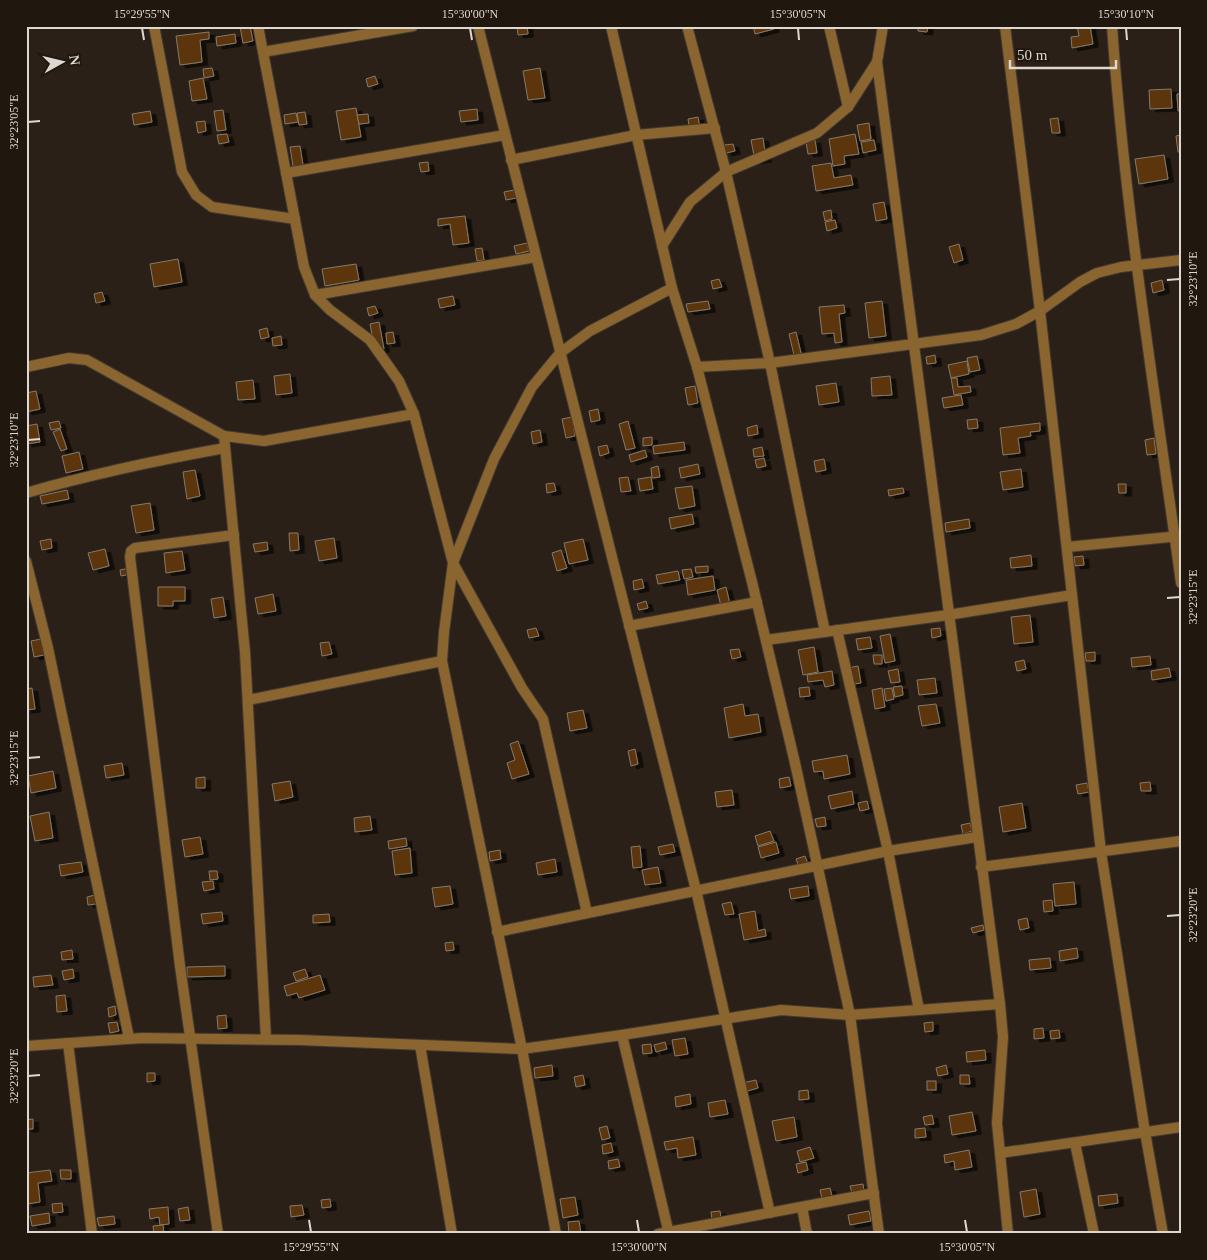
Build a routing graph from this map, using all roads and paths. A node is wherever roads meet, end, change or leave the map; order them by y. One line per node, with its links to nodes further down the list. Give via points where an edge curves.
1 (154, 26): 21 (street, via 182,172 196,195 212,207)
2 (258, 26): 12 (street)
3 (413, 26): 11 (street)
4 (478, 26): 16 (street)
5 (611, 26): 17 (street)
6 (688, 26): 15 (street)
7 (829, 26): 14 (street)
8 (883, 26): 13 (street)
9 (1005, 26): 28 (street)
10 (1112, 26): 25 (street, via 1117,100)
11 (396, 28): 12 (street)
12 (263, 52): 20 (street)
13 (877, 62): 14 (street); 29 (street)
14 (848, 107): 19 (street, via 817,133)
15 (714, 128): 17 (street); 19 (street)
16 (505, 135): 18 (street); 20 (street)
17 (636, 135): 18 (street); 22 (street)
18 (511, 160): 23 (street)
19 (726, 172): 22 (street, via 690,202); 31 (street)
20 (286, 173): 21 (street)
21 (295, 219): 27 (street, via 304,267)
22 (662, 246): 26 (street)
23 (536, 257): 27 (street); 30 (street)
24 (1181, 260): 25 (street)
25 (1137, 265): 28 (street, via 1097,273); 39 (street)
26 (672, 288): 30 (street, via 590,331); 33 (street)
27 (314, 296): 34 (street, via 370,340 399,381)
28 (1040, 311): 29 (street, via 1016,324 981,335); 40 (street)
29 (913, 343): 31 (street); 46 (street)
30 (560, 354): 41 (street, via 532,387 494,459); 47 (street)
31 (770, 363): 33 (street); 49 (street)
32 (26, 367): 35 (street, via 69,358 88,360)
33 (697, 367): 45 (street)
34 (414, 414): 35 (street, via 264,441); 41 (street)
35 (224, 436): 36 (street)
36 (225, 448): 37 (street, via 145,463); 38 (street)
37 (26, 493)
38 (234, 535): 52 (street); 68 (street, via 134,548 130,557)
39 (1178, 537): 40 (street); 43 (street)
40 (1067, 547): 44 (street)
41 (454, 563): 51 (street); 60 (street, via 522,688 543,719)
42 (27, 565): 67 (street, via 48,648)
43 (1181, 583)
44 (1072, 595): 46 (street); 56 (street)
45 (757, 602): 47 (street); 50 (street)
46 (948, 615): 48 (street); 53 (street)
47 (629, 626): 59 (street)
48 (837, 630): 49 (street); 55 (street)
49 (825, 632): 50 (street)
50 (766, 640): 57 (street)
51 (442, 661): 52 (street); 61 (street)
52 (248, 700): 69 (street)
53 (977, 837): 55 (street); 58 (street)
54 (1181, 841): 56 (street)
55 (888, 851): 57 (street); 63 (street)
56 (1101, 852): 58 (street); 75 (street)
57 (817, 865): 59 (street); 64 (street)
58 (981, 867): 62 (street)
59 (696, 890): 60 (street); 65 (street)
60 (587, 913): 61 (street)
61 (498, 932): 73 (street)
62 (1000, 1004): 63 (street); 77 (street, via 1003,1037 997,1123)
63 (919, 1010): 64 (street)
64 (850, 1015): 65 (street, via 781,1010); 78 (street)
65 (726, 1019): 66 (street); 80 (street)
66 (622, 1035): 73 (street); 81 (street)
67 (128, 1038): 68 (street); 70 (street)
68 (190, 1038): 69 (street); 83 (street)
69 (266, 1040): 71 (street)
70 (68, 1043): 72 (street); 82 (street)
71 (420, 1045): 73 (street); 84 (street)
72 (26, 1046)
73 (522, 1049): 85 (street)
74 (1181, 1128): 75 (street)
75 (1145, 1132): 76 (street); 91 (street)
76 (1075, 1143): 77 (street); 90 (street)
77 (1000, 1153): 89 (street)
78 (874, 1193): 79 (street); 88 (street)
79 (802, 1207): 80 (street); 87 (street)
80 (770, 1213): 81 (street)
81 (669, 1233): 86 (street)
82 (92, 1234)
83 (218, 1234)
84 (452, 1234)
85 (556, 1234)
86 (658, 1234)
87 (807, 1234)
88 (879, 1234)
89 (1008, 1234)
90 (1094, 1234)
91 (1163, 1234)

